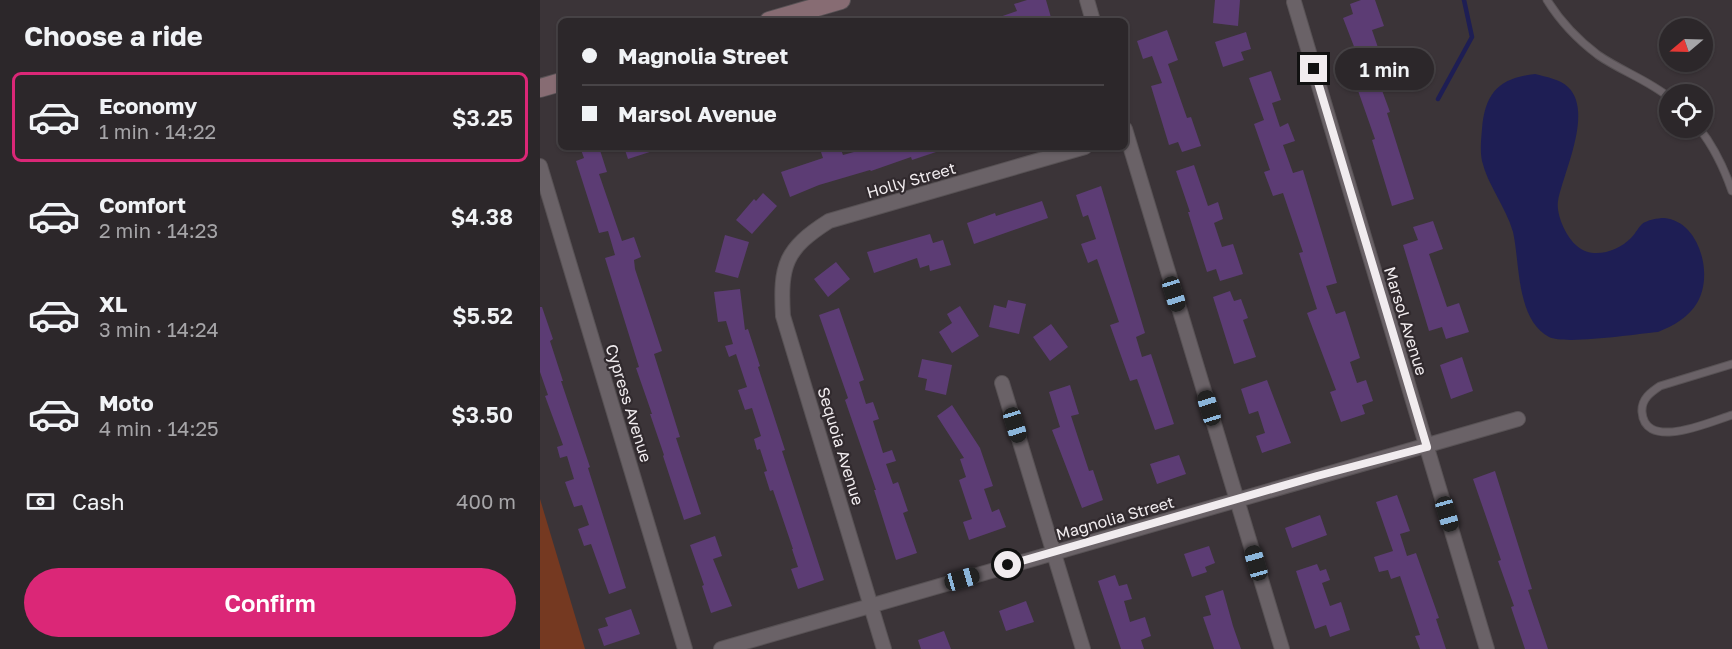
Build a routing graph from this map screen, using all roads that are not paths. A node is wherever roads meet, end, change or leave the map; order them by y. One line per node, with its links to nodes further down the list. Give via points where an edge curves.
1 (841, 0): 5 (street)
2 (1087, 0): 6 (street)
3 (1547, 0): 9 (lane, via 1574,35 1598,55)
4 (1294, 2): 20 (street, Marsol Avenue)
5 (779, 18)
6 (1092, 18)
7 (558, 83): 8 (street)
8 (540, 88)
9 (1659, 90)
10 (1707, 138): 14 (lane)
11 (1128, 140): 21 (street)
12 (1075, 150): 15 (street, Holly Street, via 829,221 806,235)
13 (540, 166): 24 (street, Cypress Avenue)
14 (1732, 191)
15 (791, 252): 23 (street, Sequoia Avenue, via 781,284 783,316)
16 (1732, 363): 18 (lane, via 1660,386 1644,400 1642,412 1653,429 1663,433)
17 (1002, 383): 22 (street)
18 (1732, 415)
19 (1518, 419): 20 (street, Magnolia Street)
20 (1427, 447): 21 (street, Magnolia Street); 29 (street, Marsol Avenue)
21 (1237, 499): 22 (street, Magnolia Street); 28 (street)
22 (1054, 552): 23 (street, Magnolia Street); 27 (street)
23 (871, 605): 25 (street, Magnolia Street); 26 (street, Sequoia Avenue)
24 (686, 649)
25 (721, 649)
26 (884, 649)
27 (1083, 649)
28 (1282, 649)
29 (1487, 649)

